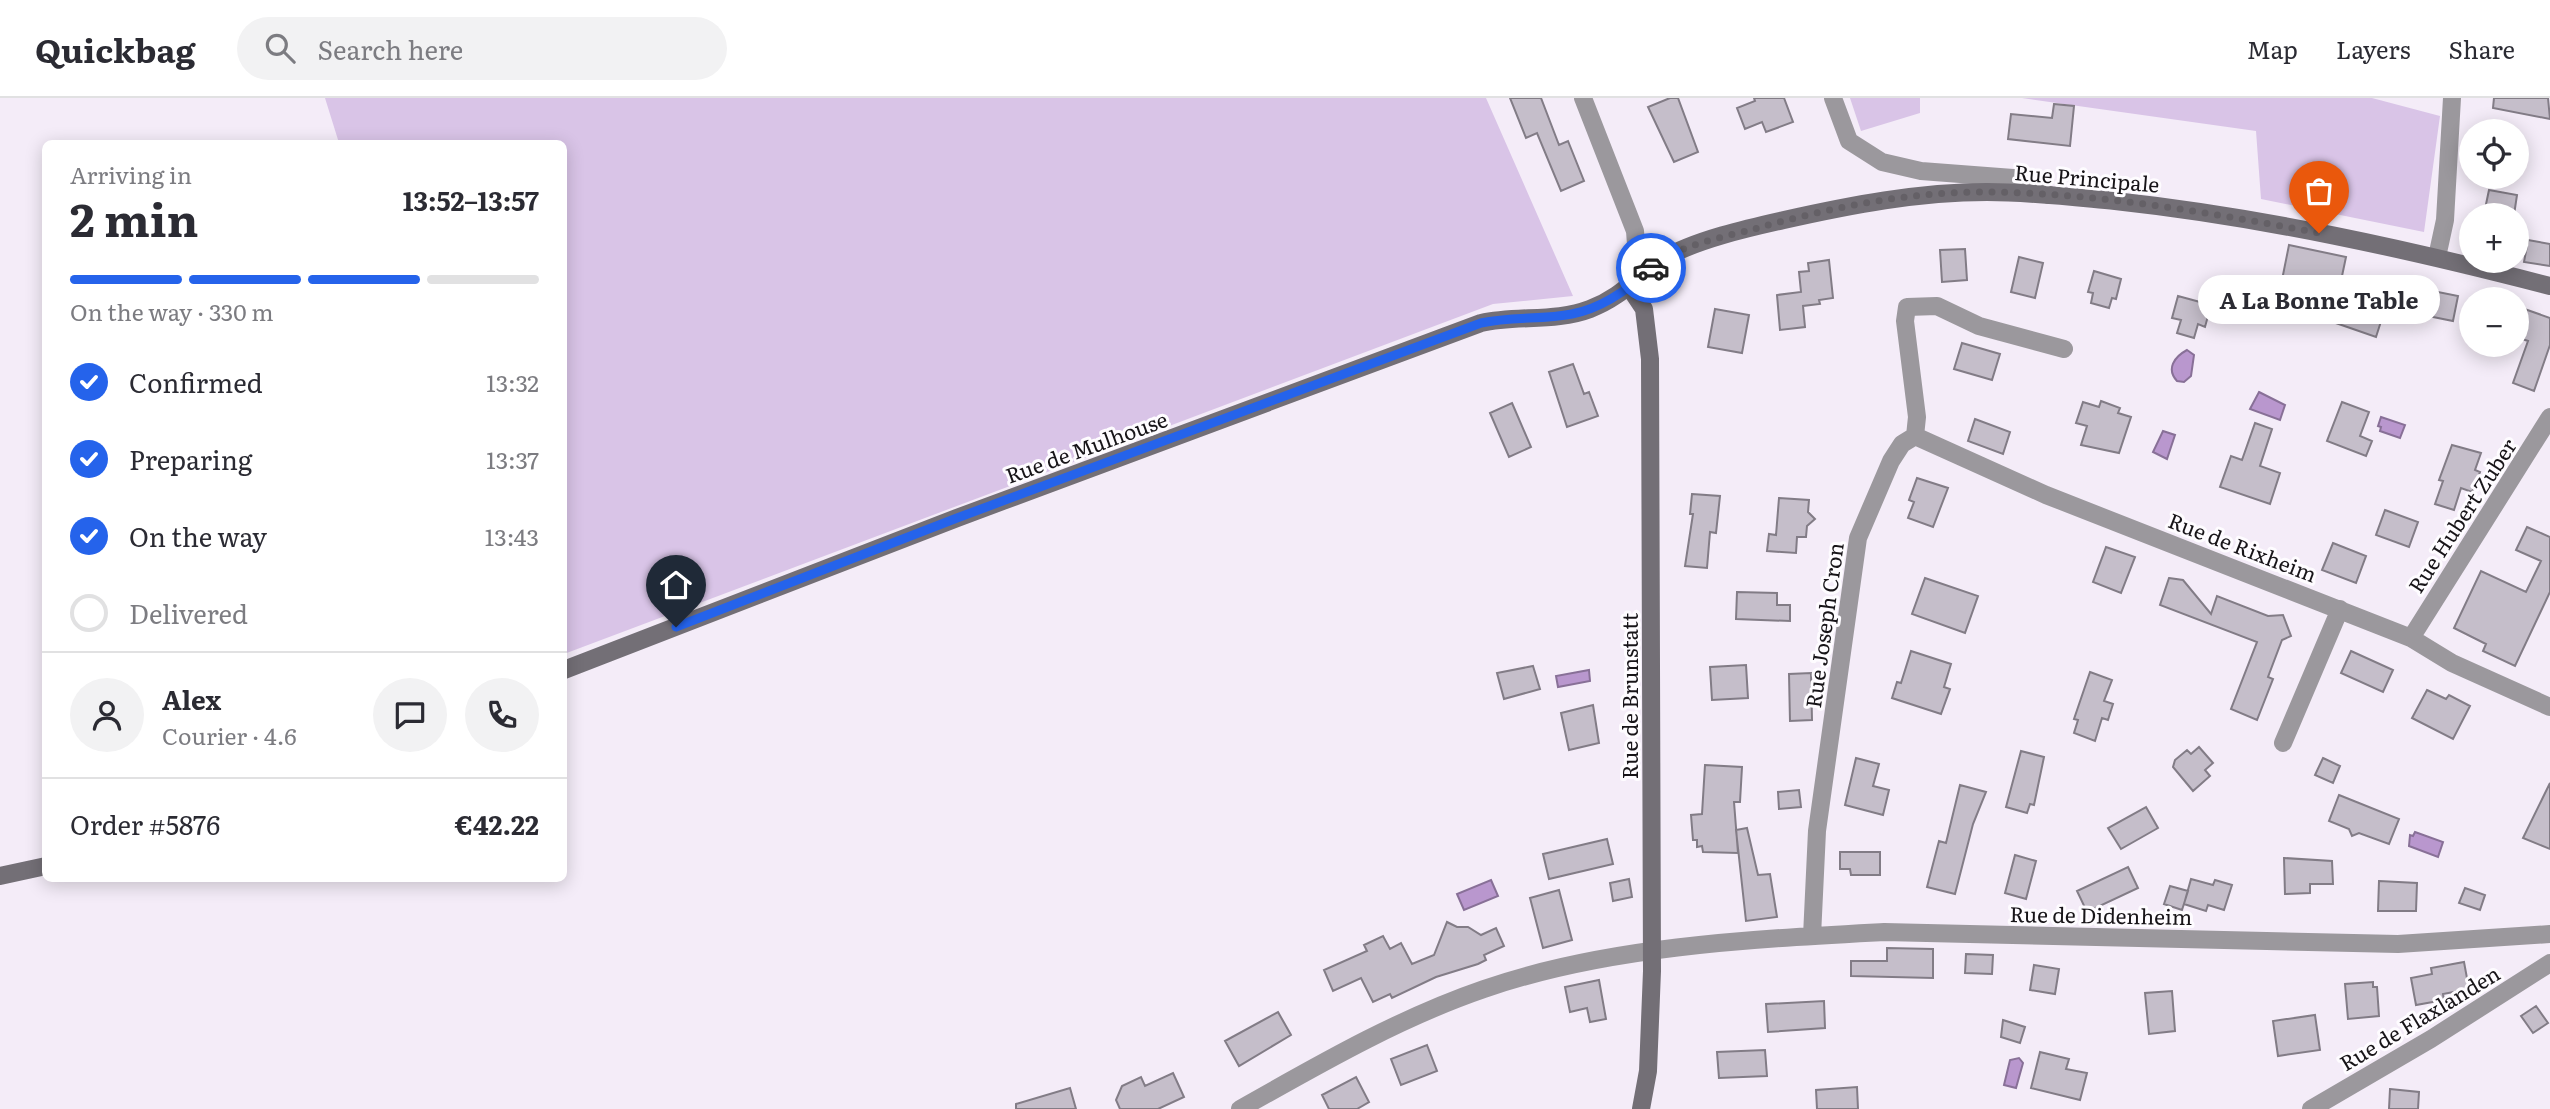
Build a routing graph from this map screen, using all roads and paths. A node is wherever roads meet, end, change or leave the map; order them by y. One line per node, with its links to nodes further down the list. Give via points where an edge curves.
1 (1583, 98): 7 (street, via 1635,231 1637,257)
2 (1833, 98): 4 (street, via 1849,141 1865,155 1921,171 2013,178)
3 (2452, 98): 5 (street, via 2445,220)
4 (2049, 195): 5 (main road, Rue Principale, via 2222,215); 7 (main road, Rue Principale, via 1988,192 1884,200 1781,221 1679,251 1653,266)
5 (2437, 257): 6 (main road, Rue Principale)
6 (2550, 286)
7 (1630, 288): 13 (main road, Rue de Mulhouse, via 1573,314 1481,323); 20 (main road, Rue de Brunstatt, via 1644,309 1650,359)
8 (2064, 349): 10 (street, via 1979,326 1937,306 1907,307)
9 (2550, 417): 12 (street, Rue Hubert Zuber)
10 (1915, 436): 11 (street, Rue de Rixheim, via 2046,495); 19 (street, Rue Joseph Cron, via 1902,444 1891,461 1858,538 1817,831)
11 (2340, 609): 12 (street, Rue de Rixheim); 15 (street)
12 (2411, 638): 14 (street, Rue de Rixheim, via 2452,663)
13 (567, 669)
14 (2550, 707)
15 (2283, 743)
16 (42, 867): 17 (main road)
17 (0, 876)
18 (2550, 934): 19 (street, Rue de Didenheim, via 2398,944 1884,932)
19 (1812, 936): 20 (street, Rue de Didenheim)
20 (1652, 953): 22 (street, Rue de Didenheim, via 1591,961 1483,989 1345,1050); 23 (main road, Rue de Brunstatt, via 1648,1072)
21 (2550, 964): 24 (street, Rue de Flaxlanden)
22 (1240, 1109)
23 (1641, 1109)
24 (2311, 1109)

